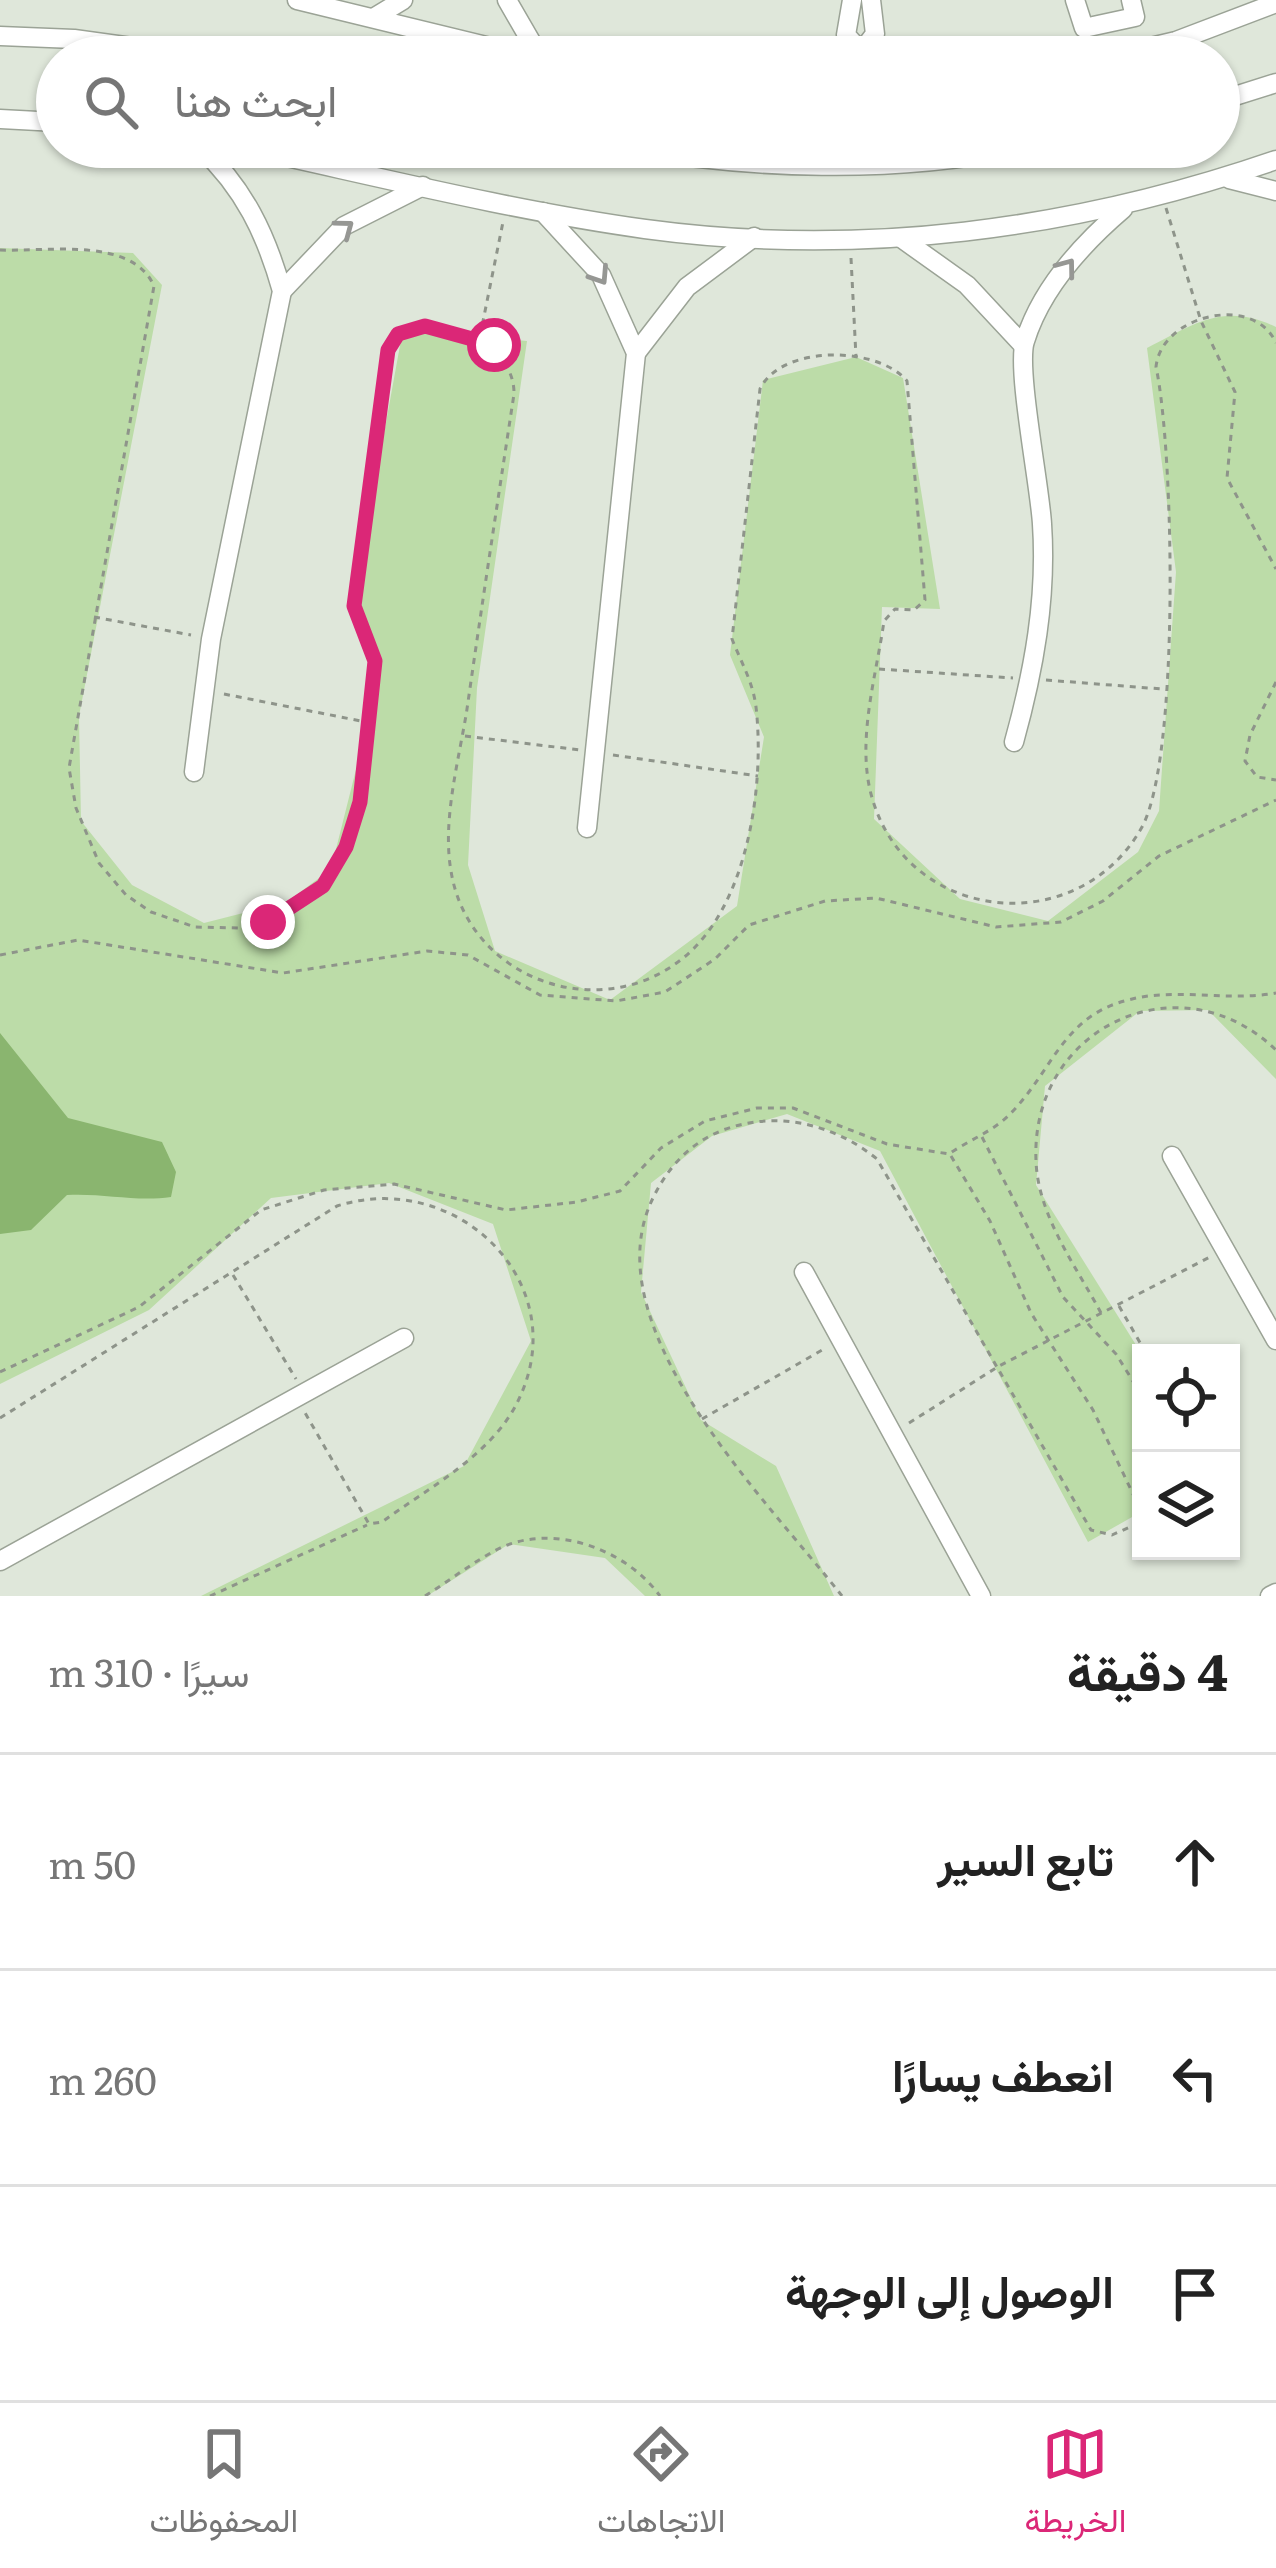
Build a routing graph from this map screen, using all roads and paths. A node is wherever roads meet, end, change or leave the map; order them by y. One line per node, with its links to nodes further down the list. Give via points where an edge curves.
1 (297, 0): 7 (street)
2 (404, 0): 7 (street)
3 (507, 0): 10 (street)
4 (1075, 0): 5 (street, via 1084,28 1135,17)
5 (1131, 0)
6 (1276, 3): 11 (street)
7 (375, 17): 9 (street)
8 (0, 36): 12 (street)
9 (449, 36)
10 (528, 36)
11 (1189, 36)
12 (36, 37)
13 (1276, 83): 14 (street)
14 (1240, 94)
15 (0, 118): 16 (street)
16 (36, 121)
17 (1276, 160): 20 (street)
18 (218, 168): 31 (street, via 249,205)
19 (339, 168): 21 (street)
20 (1224, 178): 22 (street); 23 (street)
21 (423, 186): 24 (street); 31 (street, one-way to 21, via 344,226)
22 (1276, 191)
23 (1163, 196): 25 (street); 32 (path)
24 (507, 203): 26 (street); 33 (path)
25 (1130, 203): 28 (street, via 1042,224); 35 (street, one-way to 25, via 1066,266)
26 (543, 212): 27 (street); 36 (street, one-way to 36, via 601,275)
27 (754, 237): 29 (street); 36 (street, via 687,287)
28 (900, 237): 29 (street); 35 (street, via 967,285)
29 (850, 238): 37 (path)
30 (0, 250): 39 (path, via 120,254 143,267 154,286)
31 (282, 291): 40 (street)
32 (1201, 321): 34 (path, via 1251,317); 37 (path, via 1175,332 1156,360 1171,568 1154,791 1141,828 1113,864 1079,890 1037,903 984,902 940,887 906,861 874,805 866,740 884,621 926,600 911,392 893,367); 38 (path, via 1235,392 1227,478)
33 (479, 340): 37 (path, via 508,362 514,394 450,868 464,911 501,962 581,990 656,976 694,948 721,911 759,796 756,705 732,639 760,389 786,364); 43 (path, via 413,327 388,350 354,606 375,661)
34 (1276, 344)
35 (1023, 345): 44 (street, via 1042,602)
36 (636, 353): 48 (street)
37 (856, 357)
38 (1276, 569)
39 (92, 617): 40 (path); 43 (path, via 69,768 76,808 107,875 165,918 254,926 323,886 360,802)
40 (211, 639): 42 (street)
41 (1276, 682): 46 (path, via 1244,761 1257,777)
42 (204, 691): 43 (path); 45 (street)
43 (366, 722)
44 (1014, 742)
45 (194, 772)
46 (1276, 780)
47 (1276, 800): 49 (path, via 1159,856 1103,901 1061,922 996,928 877,898 825,901 749,925 665,992 616,1001 540,995 468,955 428,951 283,973 78,940)
48 (587, 828)
49 (0, 955)
50 (1276, 993): 52 (path, via 1150,995 1106,1007 1068,1032 1020,1103)
51 (1276, 1050): 59 (path, via 1221,1016 1164,1009 1110,1023 1065,1059 1041,1117 1038,1183)
52 (980, 1135): 53 (path); 60 (path, via 1053,1280)
53 (949, 1154): 64 (path); 66 (path, via 887,1144 793,1108 757,1108 705,1121 661,1148 620,1191 577,1202 506,1210 394,1184 324,1190 261,1210 140,1307)
54 (1172, 1156): 55 (street)
55 (1225, 1250): 58 (path); 63 (street)
56 (804, 1272): 62 (street)
57 (232, 1273): 68 (path); 69 (path); 73 (path, via 338,1206 395,1197 464,1218 514,1275 532,1347 510,1415 482,1448 382,1522)
58 (1118, 1305): 59 (path); 65 (path)
59 (1101, 1313): 60 (path)
60 (1088, 1323): 64 (path); 67 (path)
61 (404, 1338): 68 (street)
62 (841, 1340): 70 (path); 71 (street)
63 (1276, 1340)
64 (1048, 1342): 71 (path); 72 (path, via 1094,1410)
65 (1141, 1344)
66 (0, 1372)
67 (1132, 1382)
68 (300, 1395): 73 (path); 74 (street)
69 (0, 1418)
70 (700, 1420)
71 (892, 1433): 78 (street)
72 (1132, 1494)
73 (368, 1524): 75 (path)
74 (0, 1561)
75 (210, 1596)
76 (425, 1596): 77 (path, via 500,1548 546,1540 614,1556)
77 (660, 1596)
78 (981, 1596)

